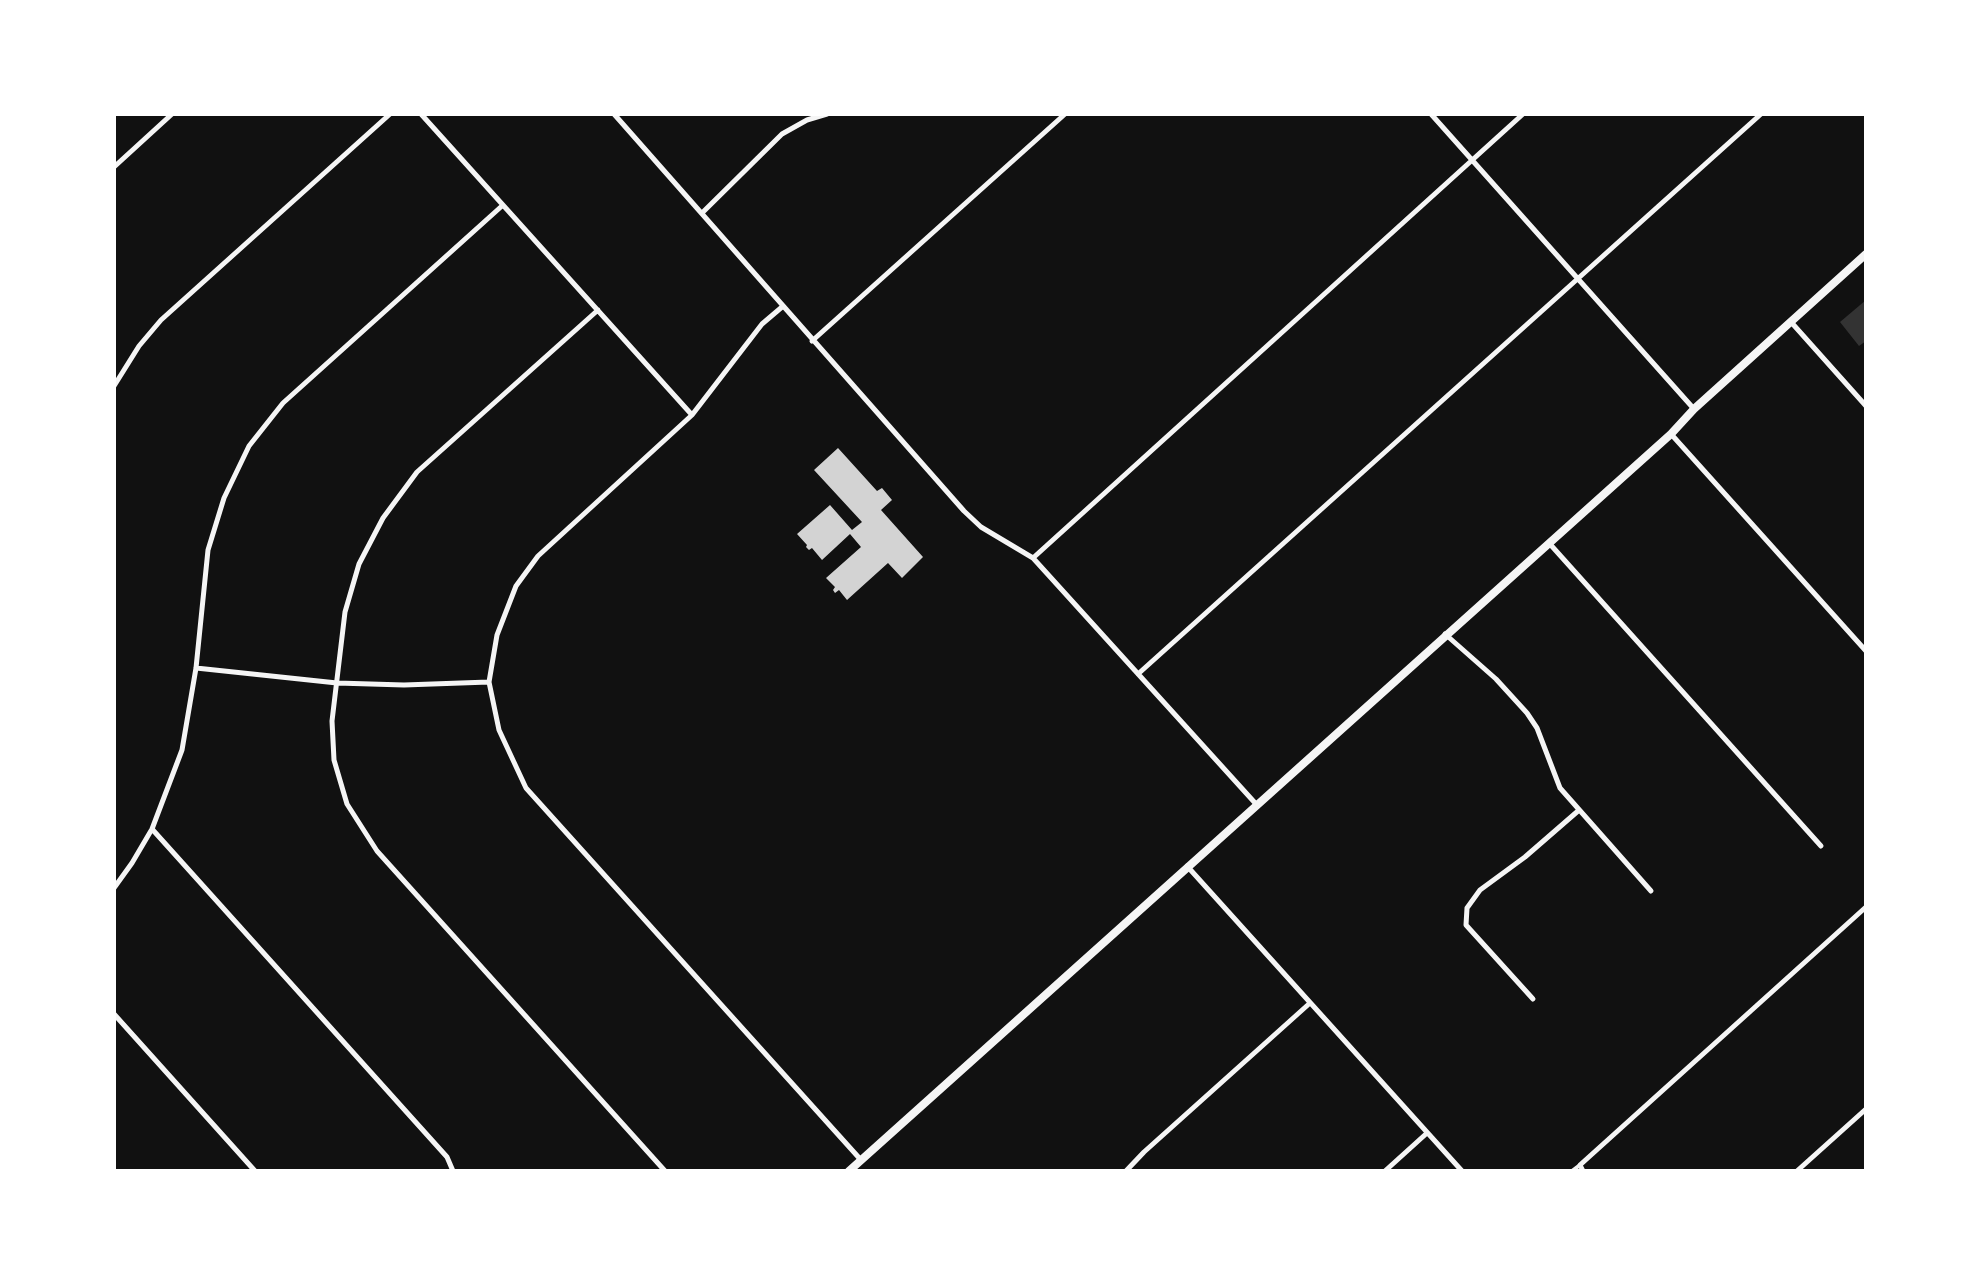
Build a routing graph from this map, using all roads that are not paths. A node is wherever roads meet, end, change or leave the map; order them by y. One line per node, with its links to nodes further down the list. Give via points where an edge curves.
1 (172, 114): 13 (street)
2 (390, 114): 22 (street, via 161,320)
3 (421, 114): 14 (street)
4 (614, 114): 15 (street)
5 (801, 114): 11 (street)
6 (827, 114): 11 (street)
7 (1065, 114): 21 (street)
8 (1431, 114): 12 (street)
9 (1523, 114): 12 (street)
10 (1761, 114): 17 (street)
11 (807, 120): 15 (street, via 782,134)
12 (1473, 159): 17 (street); 28 (street)
13 (114, 167)
14 (503, 205): 19 (street); 31 (street, via 283,403 249,446 224,498 208,550)
15 (702, 213): 18 (street)
16 (1866, 254): 20 (main road)
17 (1578, 279): 24 (street); 32 (street)
18 (782, 307): 21 (street); 25 (street, via 762,324)
19 (598, 310): 25 (street); 34 (street, via 417,472 383,518 359,564 345,612)
20 (1791, 322): 23 (street); 24 (main road)
21 (812, 341): 28 (street, via 964,511)
22 (114, 386)
23 (1866, 406)
24 (1694, 409): 26 (main road)
25 (692, 415): 33 (street, via 538,556 516,586 497,635)
26 (1671, 434): 27 (main road); 30 (street)
27 (1549, 543): 29 (main road); 38 (street)
28 (1033, 558): 32 (street)
29 (1445, 634): 35 (main road); 36 (street, via 1497,679 1527,713 1537,728 1560,789)
30 (1866, 651)
31 (196, 668): 34 (street); 37 (street, via 182,750)
32 (1138, 674): 35 (street)
33 (489, 682): 34 (street); 48 (street, via 499,730 526,788)
34 (336, 683): 52 (street, via 332,721 334,760 346,804 377,851)
35 (1256, 804): 39 (main road)
36 (1578, 811): 41 (street); 43 (street, via 1525,858 1480,890 1467,908 1466,925)
37 (152, 829): 40 (street); 50 (street, via 447,1157)
38 (1821, 846)
39 (1187, 866): 44 (street); 48 (main road)
40 (114, 888)
41 (1651, 891)
42 (1866, 907): 49 (street)
43 (1533, 999)
44 (1310, 1003): 47 (street); 54 (street)
45 (114, 1014): 51 (street)
46 (1866, 1108): 58 (street)
47 (1427, 1133): 55 (street); 56 (street)
48 (861, 1160): 53 (main road)
49 (1581, 1168): 57 (street)
50 (454, 1170)
51 (255, 1171)
52 (665, 1171)
53 (849, 1171)
54 (1126, 1171)
55 (1385, 1171)
56 (1462, 1171)
57 (1572, 1171)
58 (1797, 1171)

